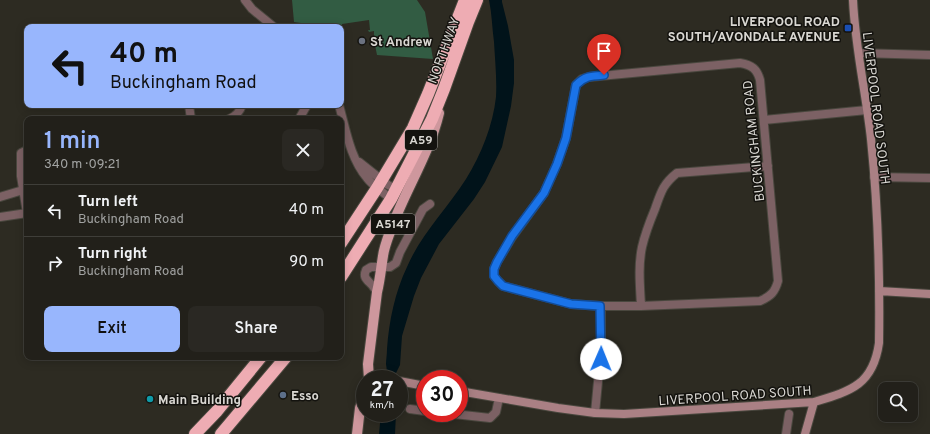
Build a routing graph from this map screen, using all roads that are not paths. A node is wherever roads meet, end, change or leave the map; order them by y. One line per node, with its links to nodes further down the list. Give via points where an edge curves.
1 (245, 0): 5 (street)
2 (465, 0): 18 (highway, NORTHWAY / A59)
3 (477, 0): 8 (highway, NORTHWAY / A59)
4 (853, 0): 6 (main road, LIVERPOOL ROAD SOUTH)
5 (270, 24)
6 (858, 53): 7 (street); 10 (main road, LIVERPOOL ROAD SOUTH)
7 (930, 54)
8 (444, 89): 18 (highway, NORTHWAY / A59, via 412,158); 26 (main road, A5147, via 437,122 390,231)
9 (241, 108): 11 (street)
10 (867, 110): 12 (street); 16 (main road, LIVERPOOL ROAD SOUTH)
11 (234, 116)
12 (764, 120): 15 (street, BUCKINGHAM ROAD); 31 (street, BUCKINGHAM ROAD, via 760,80 758,73 748,64 589,77 576,85 566,138 557,164 544,193 512,236 497,262 494,276 503,286 510,288 571,304)
13 (344, 124): 18 (street, via 355,160)
14 (24, 152): 19 (street, via 21,153)
15 (768, 166): 32 (street, via 677,172 669,179 663,187 642,248); 32 (street, BUCKINGHAM ROAD, via 778,281 772,293 760,301)
16 (874, 177): 17 (street); 28 (main road, LIVERPOOL ROAD SOUTH)
17 (930, 178)
18 (387, 188): 25 (highway, NORTHWAY / A59); 27 (highway, NORTHWAY / A59)
19 (23, 190): 20 (street); 21 (street)
20 (24, 196)
21 (0, 197)
22 (430, 204): 26 (street, via 423,209 396,262 390,267)
23 (24, 213): 24 (street)
24 (0, 217)
25 (344, 239)
26 (382, 268): 29 (main road, A5147); 29 (street, via 371,267 365,272 366,279)
27 (344, 270)
28 (879, 291): 30 (main road); 38 (main road, LIVERPOOL ROAD SOUTH, via 878,347 869,374 856,387)
29 (377, 292): 35 (main road, A5147)
30 (930, 294)
31 (600, 306): 32 (street, BUCKINGHAM ROAD); 41 (street, via 601,350)
32 (641, 306)
33 (259, 360): 45 (highway)
34 (283, 360): 46 (highway)
35 (368, 370)
36 (468, 393): 37 (main road, LIVERPOOL ROAD SOUTH)
37 (499, 398): 41 (main road, LIVERPOOL ROAD SOUTH); 43 (street, via 496,412 490,418)
38 (814, 402): 41 (main road, LIVERPOOL ROAD SOUTH, via 632,414); 49 (main road)
39 (410, 409): 40 (street)
40 (416, 409)
41 (595, 413)
42 (789, 414): 48 (street)
43 (468, 416)
44 (358, 422): 47 (main road)
45 (195, 434)
46 (221, 434)
47 (357, 434)
48 (786, 434)
49 (805, 434)

